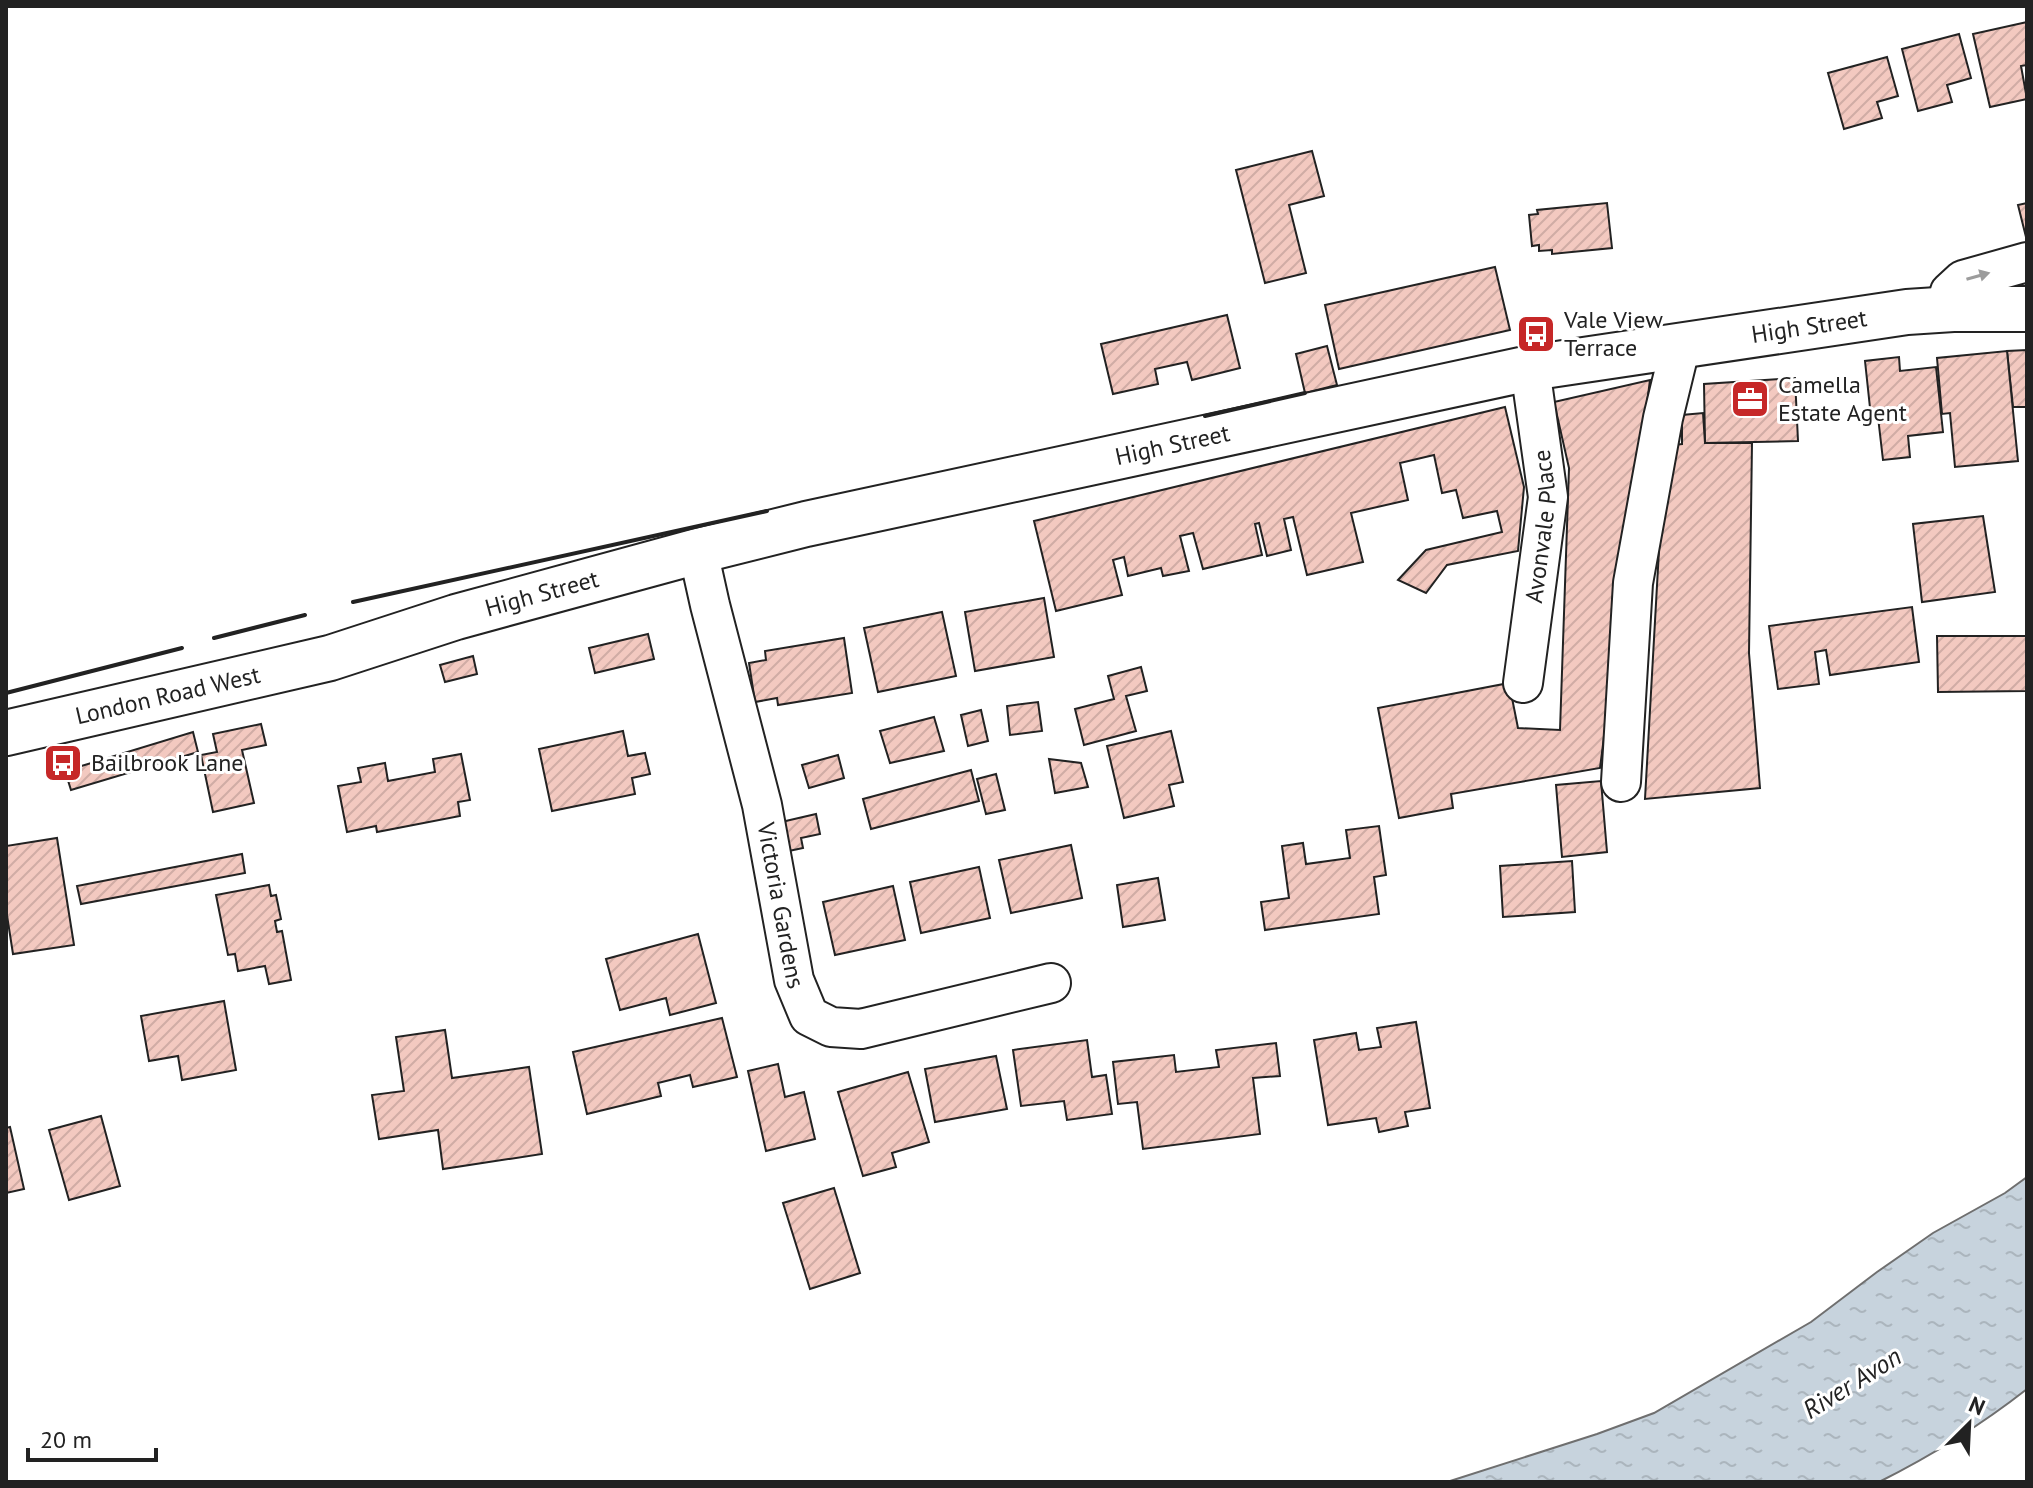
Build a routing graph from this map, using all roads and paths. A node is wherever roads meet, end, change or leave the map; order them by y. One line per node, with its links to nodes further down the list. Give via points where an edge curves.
1 (2027, 262): 2 (street, one-way to 1, via 1950,292 1963,280)
2 (1953, 309): 3 (street, High Street); 4 (street, High Street)
3 (2027, 309)
4 (1681, 344): 5 (street, High Street); 10 (street, via 1633,583)
5 (1530, 368): 6 (street, High Street); 8 (street, Avonvale Place, via 1548,497)
6 (698, 551): 7 (street, High Street, via 456,617); 11 (street, Victoria Gardens, via 762,805 794,980 809,1016 831,1027 861,1029)
7 (330, 658): 9 (street, London Road West)
8 (1523, 683)
9 (6, 733)
10 (1621, 782)
11 (1051, 983)

